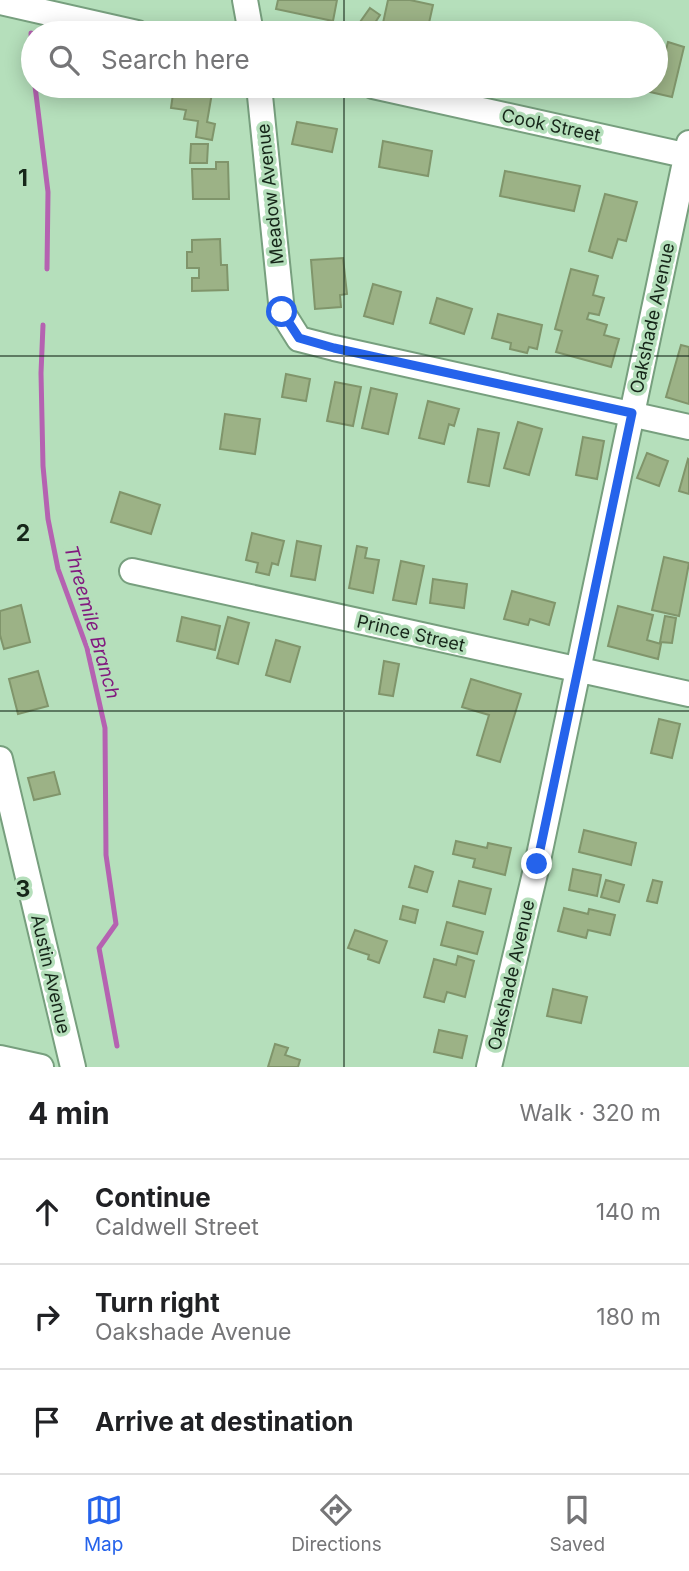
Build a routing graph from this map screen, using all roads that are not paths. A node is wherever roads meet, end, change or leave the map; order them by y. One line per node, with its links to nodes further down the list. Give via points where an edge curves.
1 (245, 0): 4 (street)
2 (0, 2): 3 (street)
3 (85, 21)
4 (249, 21)
5 (259, 98): 8 (street, Meadow Avenue, via 282,312 299,338)
6 (431, 98): 7 (street, Cook Street)
7 (688, 151): 8 (street, Oakshade Avenue)
8 (632, 413): 9 (street); 11 (street, Oakshade Avenue)
9 (689, 426)
10 (132, 571): 11 (street, Prince Street)
11 (578, 670): 12 (street, Prince Street); 17 (street, Oakshade Avenue)
12 (689, 694)
13 (0, 759): 16 (street, Austin Avenue)
14 (0, 1058): 15 (street)
15 (41, 1067)
16 (73, 1067)
17 (489, 1067)

